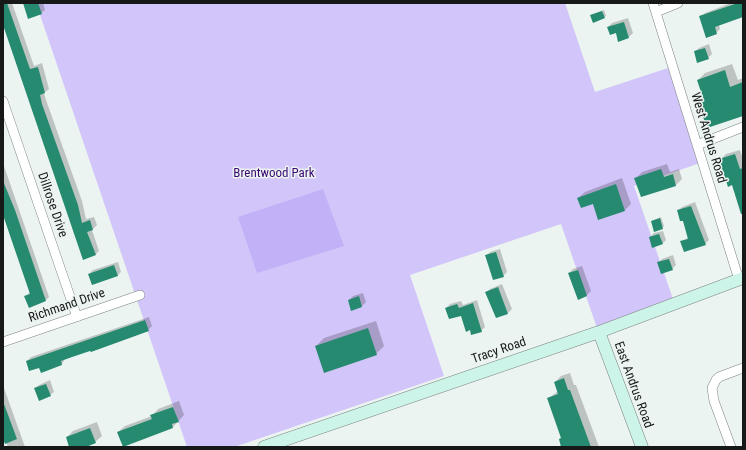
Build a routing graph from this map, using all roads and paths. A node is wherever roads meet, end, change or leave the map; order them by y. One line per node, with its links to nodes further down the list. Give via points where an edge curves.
1 (678, 3): 2 (street)
2 (655, 7): 5 (street, West Andrus Road)
3 (3, 101): 8 (street, Dillrose Drive)
4 (743, 127): 5 (street)
5 (697, 145): 6 (street, West Andrus Road)
6 (741, 279): 9 (street, Tracy Road)
7 (140, 295): 8 (street, Richmand Drive)
8 (77, 317): 10 (street, Richmand Drive)
9 (599, 332): 12 (street, Tracy Road); 13 (street, East Andrus Road)
10 (3, 342)
11 (743, 368): 14 (street, via 719,377 712,388 714,401)
12 (264, 447)
13 (642, 447)
14 (731, 447)

